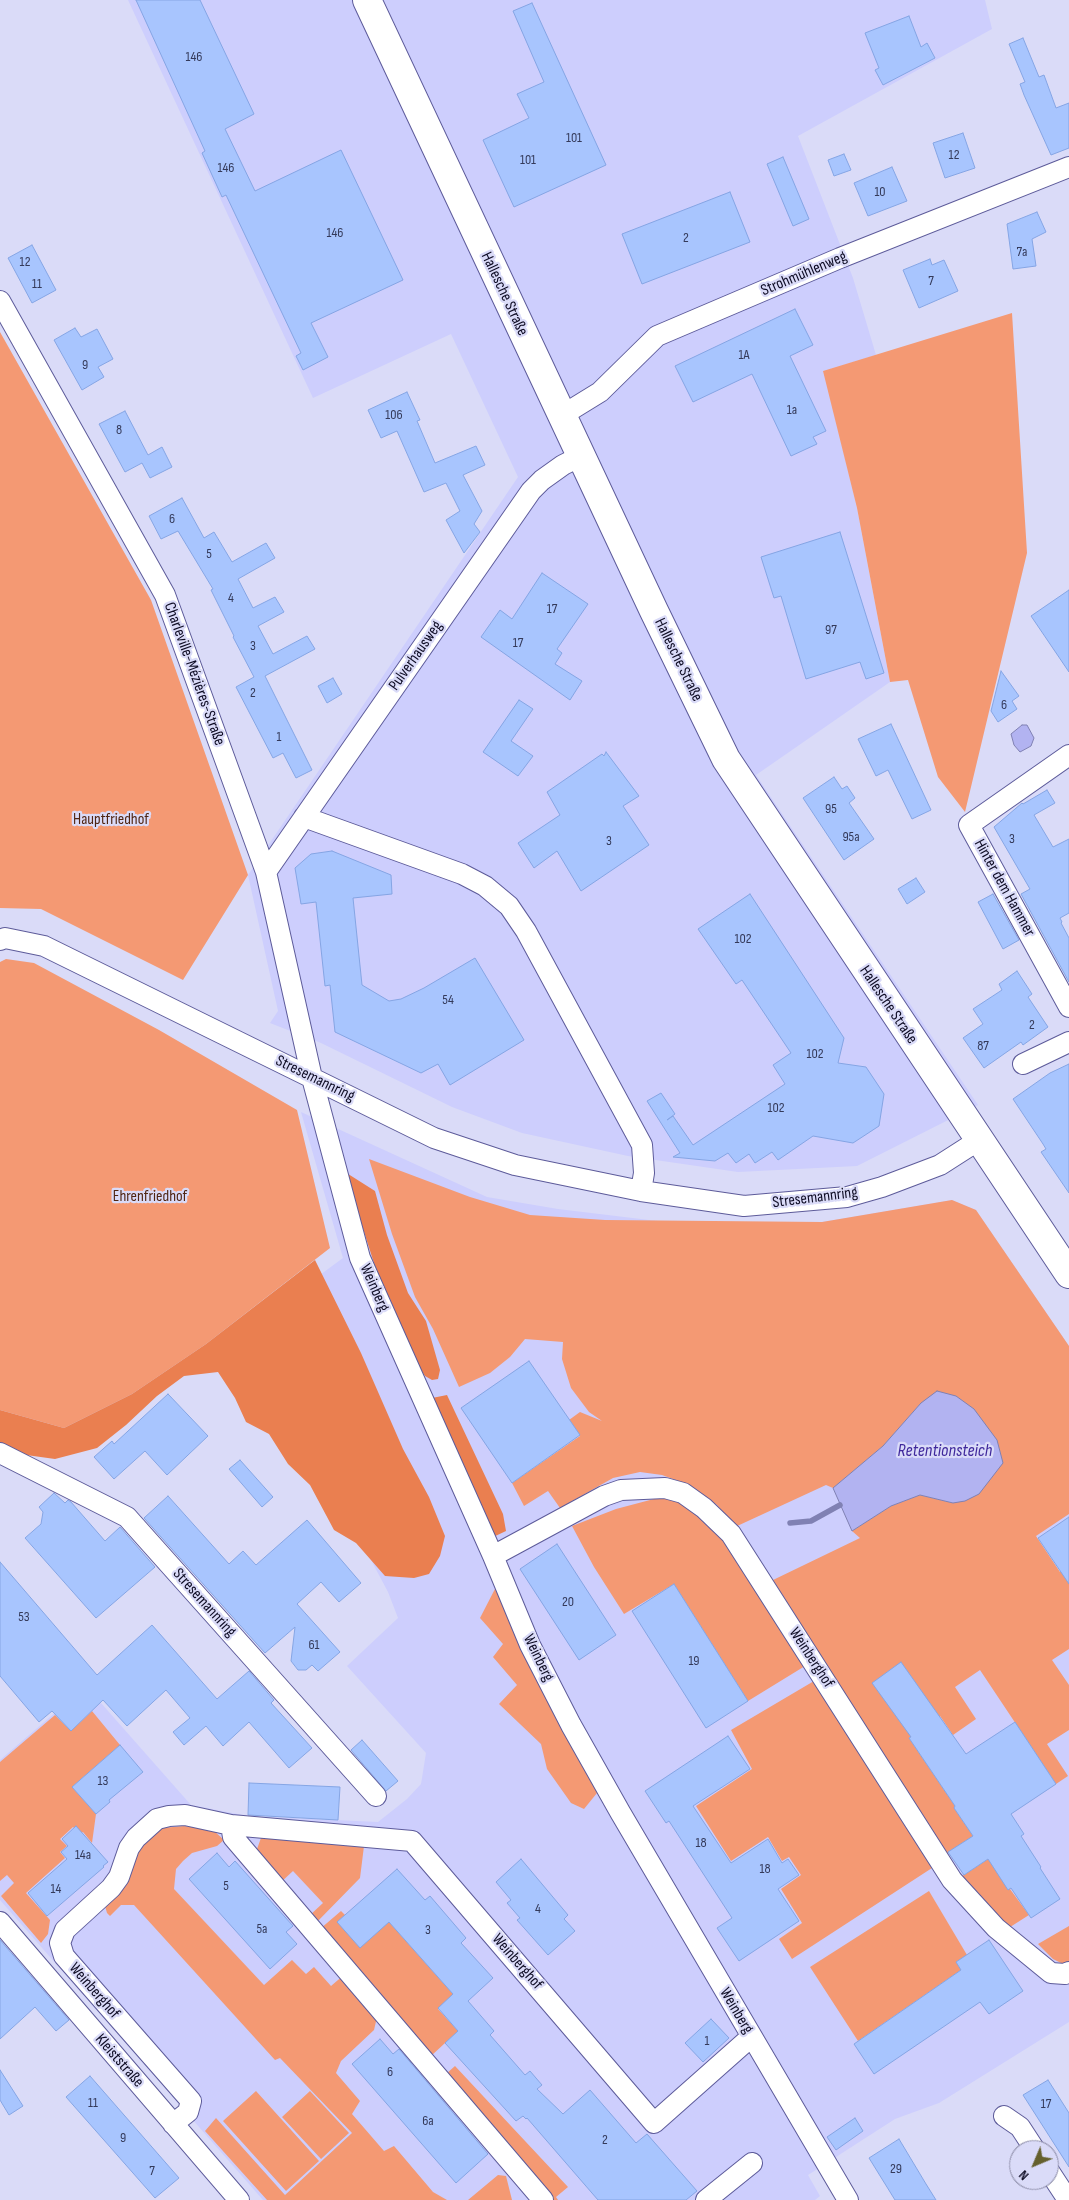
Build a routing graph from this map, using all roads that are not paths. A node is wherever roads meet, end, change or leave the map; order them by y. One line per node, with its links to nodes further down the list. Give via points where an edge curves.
1 (367, 0): 4 (main road, Hallesche Straße)
2 (1069, 167): 4 (street, Strohmühlenweg, via 840,258 657,336 600,392)
3 (0, 301): 8 (street, Charleville-Mézières-Straße, via 166,595)
4 (562, 416): 5 (main road, Hallesche Straße)
5 (581, 456): 7 (street, Pulverhausweg, via 546,476 530,491); 14 (main road, Hallesche Straße, via 726,760)
6 (1069, 754): 10 (street, Hinter dem Hammer, via 968,825)
7 (304, 816): 8 (street, Pulverhausweg); 15 (street, via 462,874 485,886 509,906 526,931 642,1145 644,1173)
8 (266, 872): 13 (street, Charleville-Mézières-Straße)
9 (0, 940): 13 (street, Stresemannring, via 5,938 44,946)
10 (1069, 1007)
11 (1069, 1042): 12 (street)
12 (1023, 1064)
13 (312, 1078): 15 (street, Stresemannring, via 434,1138 515,1165); 18 (street, Weinberg, via 360,1258)
14 (979, 1140): 15 (street, Stresemannring, via 940,1165 882,1188 847,1197 744,1206); 16 (main road, Hallesche Straße)
15 (641, 1191)
16 (1069, 1274)
17 (0, 1452): 19 (street, Stresemannring, via 127,1517)
18 (493, 1556): 22 (street, Weinberghof, via 604,1496 622,1490 664,1488 683,1493 704,1508 731,1534 952,1880 996,1928 1051,1973); 23 (street, Weinberg, via 530,1645 571,1725)
19 (376, 1796)
20 (231, 1825): 23 (street, Weinberghof, via 412,1841 654,2123); 25 (street, Weinberghof, via 185,1816 157,1819 128,1848 119,1877 111,1888 65,1930 60,1943 64,1956 191,2100 188,2112); 30 (street, via 233,1837)
21 (0, 1922): 25 (street, Kleiststraße)
22 (1069, 1972)
23 (752, 2037): 32 (street, Weinberg)
24 (1004, 2116): 26 (street, via 1020,2127)
25 (173, 2124): 29 (street, Kleiststraße)
26 (1028, 2140)
27 (752, 2163): 31 (street)
28 (1059, 2186): 33 (street)
29 (239, 2200)
30 (543, 2200)
31 (706, 2200)
32 (848, 2200)
33 (1068, 2200)

